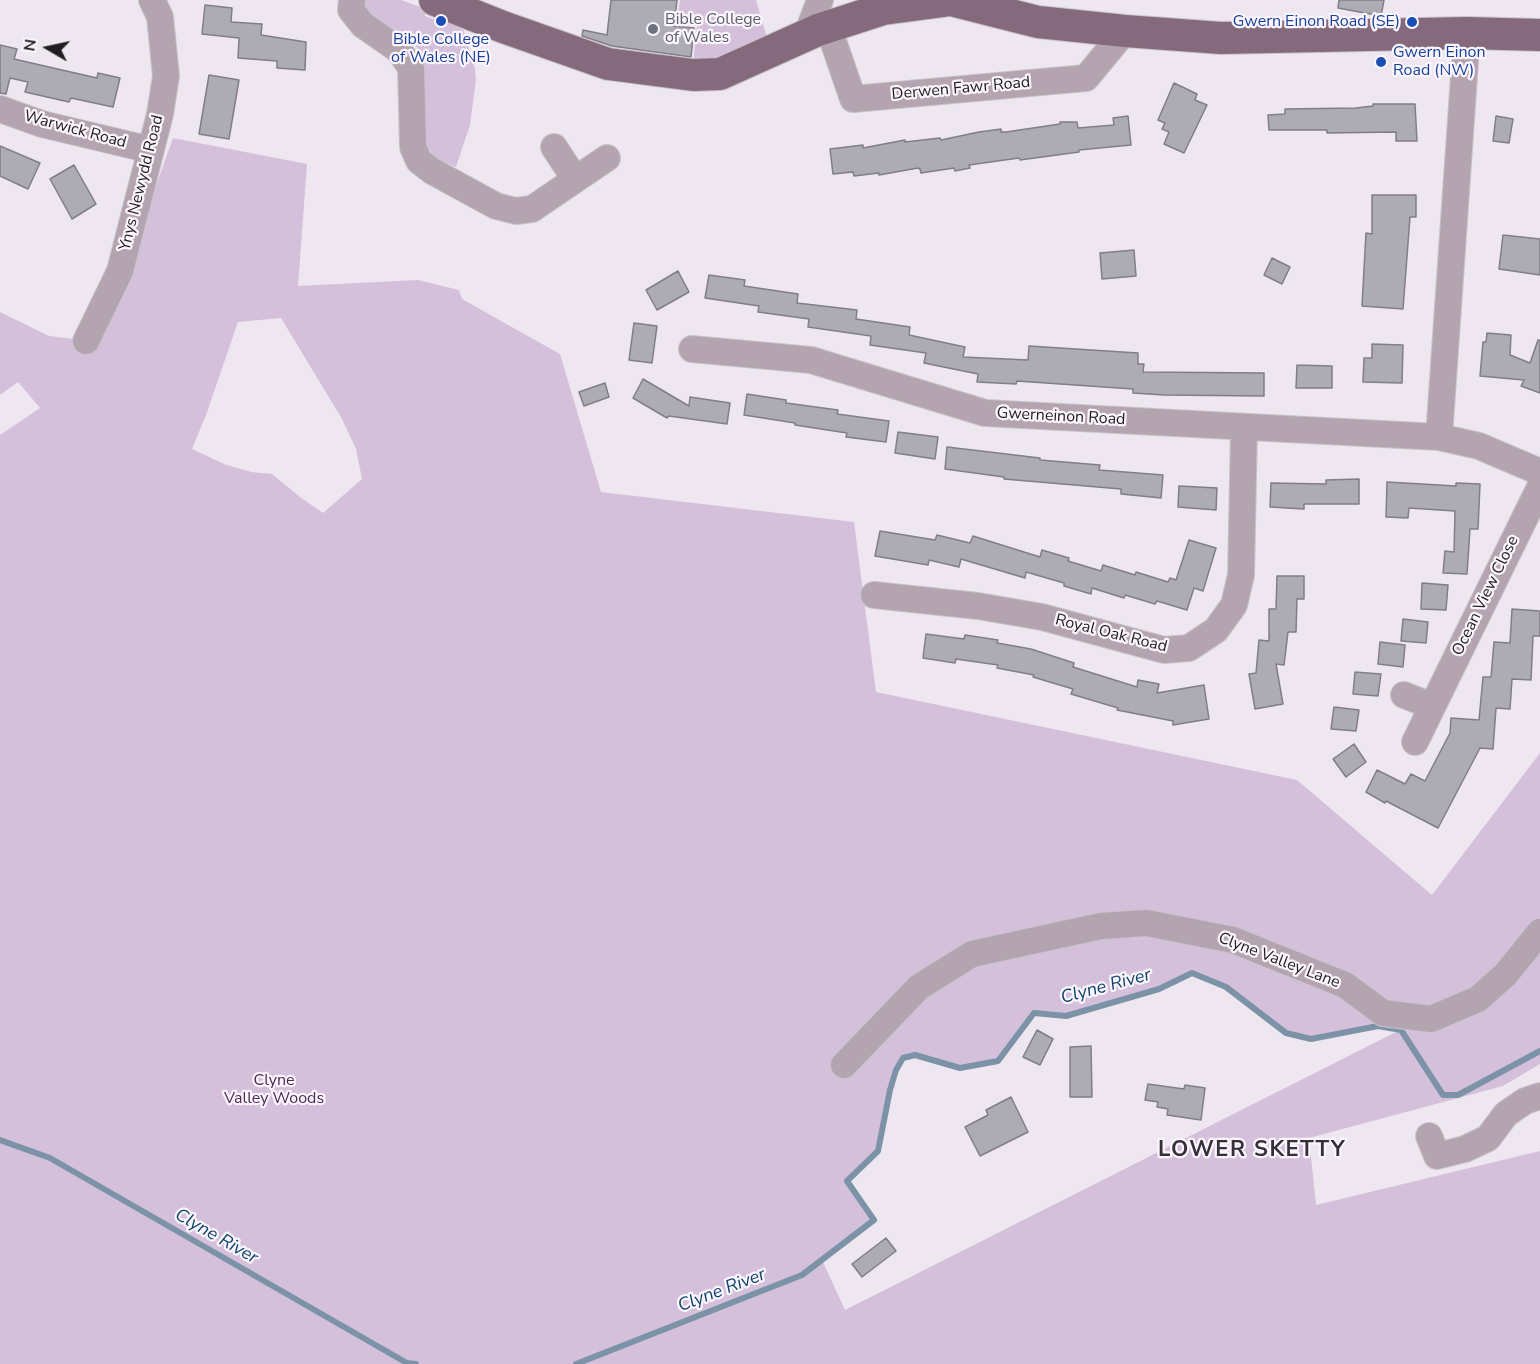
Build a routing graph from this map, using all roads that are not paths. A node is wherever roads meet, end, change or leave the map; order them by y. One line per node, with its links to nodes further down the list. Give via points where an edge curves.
1 (352, 0): 12 (street, via 351,10 363,25 399,50 411,68 413,147 419,161 495,206 516,211 532,209)
2 (435, 0): 4 (main road, via 608,64 693,75 720,74)
3 (160, 6): 10 (street, Ynys Newydd Road, via 166,76)
4 (818, 20): 5 (main road, via 951,0 1038,22); 5 (street, Derwen Fawr Road, via 853,99 1086,78)
5 (1125, 31): 6 (main road, via 1221,38)
6 (1467, 33): 7 (main road); 16 (street)
7 (1540, 35)
8 (0, 109): 10 (street, Warwick Road, via 42,124)
9 (554, 147): 12 (street)
10 (151, 150): 13 (street, Ynys Newydd Road, via 120,271)
11 (607, 158): 12 (street)
12 (575, 179)
13 (86, 341)
14 (692, 349): 15 (street, Gwerneinon Road, via 812,360 985,413)
15 (1244, 428): 16 (street, Gwerneinon Road); 19 (street, Royal Oak Road, via 1241,575 1234,605 1216,630 1189,648 1164,650 1042,617 978,606 902,608)
16 (1439, 437): 17 (street, Gwerneinon Road, via 1479,446)
17 (1540, 472)
18 (1540, 487): 21 (street, Ocean View Close)
19 (874, 595)
20 (1404, 695): 21 (street)
21 (1432, 706): 22 (street, Ocean View Close)
22 (1415, 742)
23 (1540, 932): 24 (street, Clyne Valley Lane, via 1505,975 1478,999 1431,1018 1383,1013 1345,985 1233,940 1147,923 1101,926 972,954 919,987)
24 (844, 1065)
25 (1540, 1096): 26 (street, via 1506,1114 1488,1138 1465,1149 1437,1156)
26 (1429, 1136)

